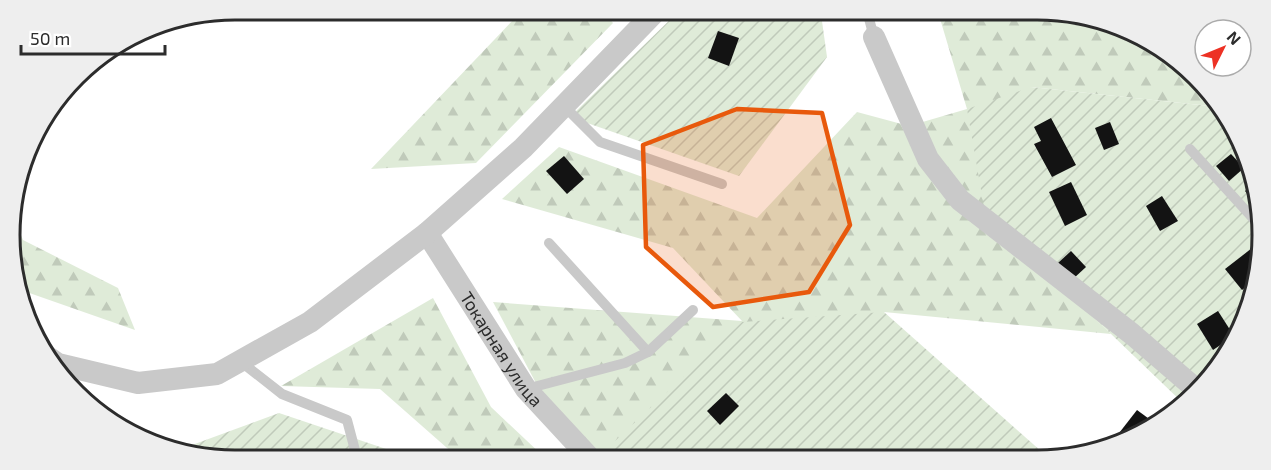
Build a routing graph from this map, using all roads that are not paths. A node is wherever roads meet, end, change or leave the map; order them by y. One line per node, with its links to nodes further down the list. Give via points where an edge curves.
1 (647, 20): 4 (street)
2 (869, 20): 3 (lane)
3 (874, 38): 14 (street, via 928,159 960,200)
4 (564, 106): 6 (lane, via 600,142); 8 (street)
5 (1190, 149): 7 (lane)
6 (722, 184)
7 (1251, 216)
8 (427, 234): 12 (street, via 310,322); 15 (street, Токарная улица)
9 (549, 243): 11 (lane)
10 (693, 310): 11 (lane)
11 (648, 352): 15 (lane, via 624,363)
12 (240, 361): 13 (street, via 217,374 138,383); 16 (lane, via 282,394 347,420)
13 (63, 365)
14 (1191, 384)
15 (526, 389): 17 (street, Токарная улица)
16 (355, 450)
17 (582, 450)

